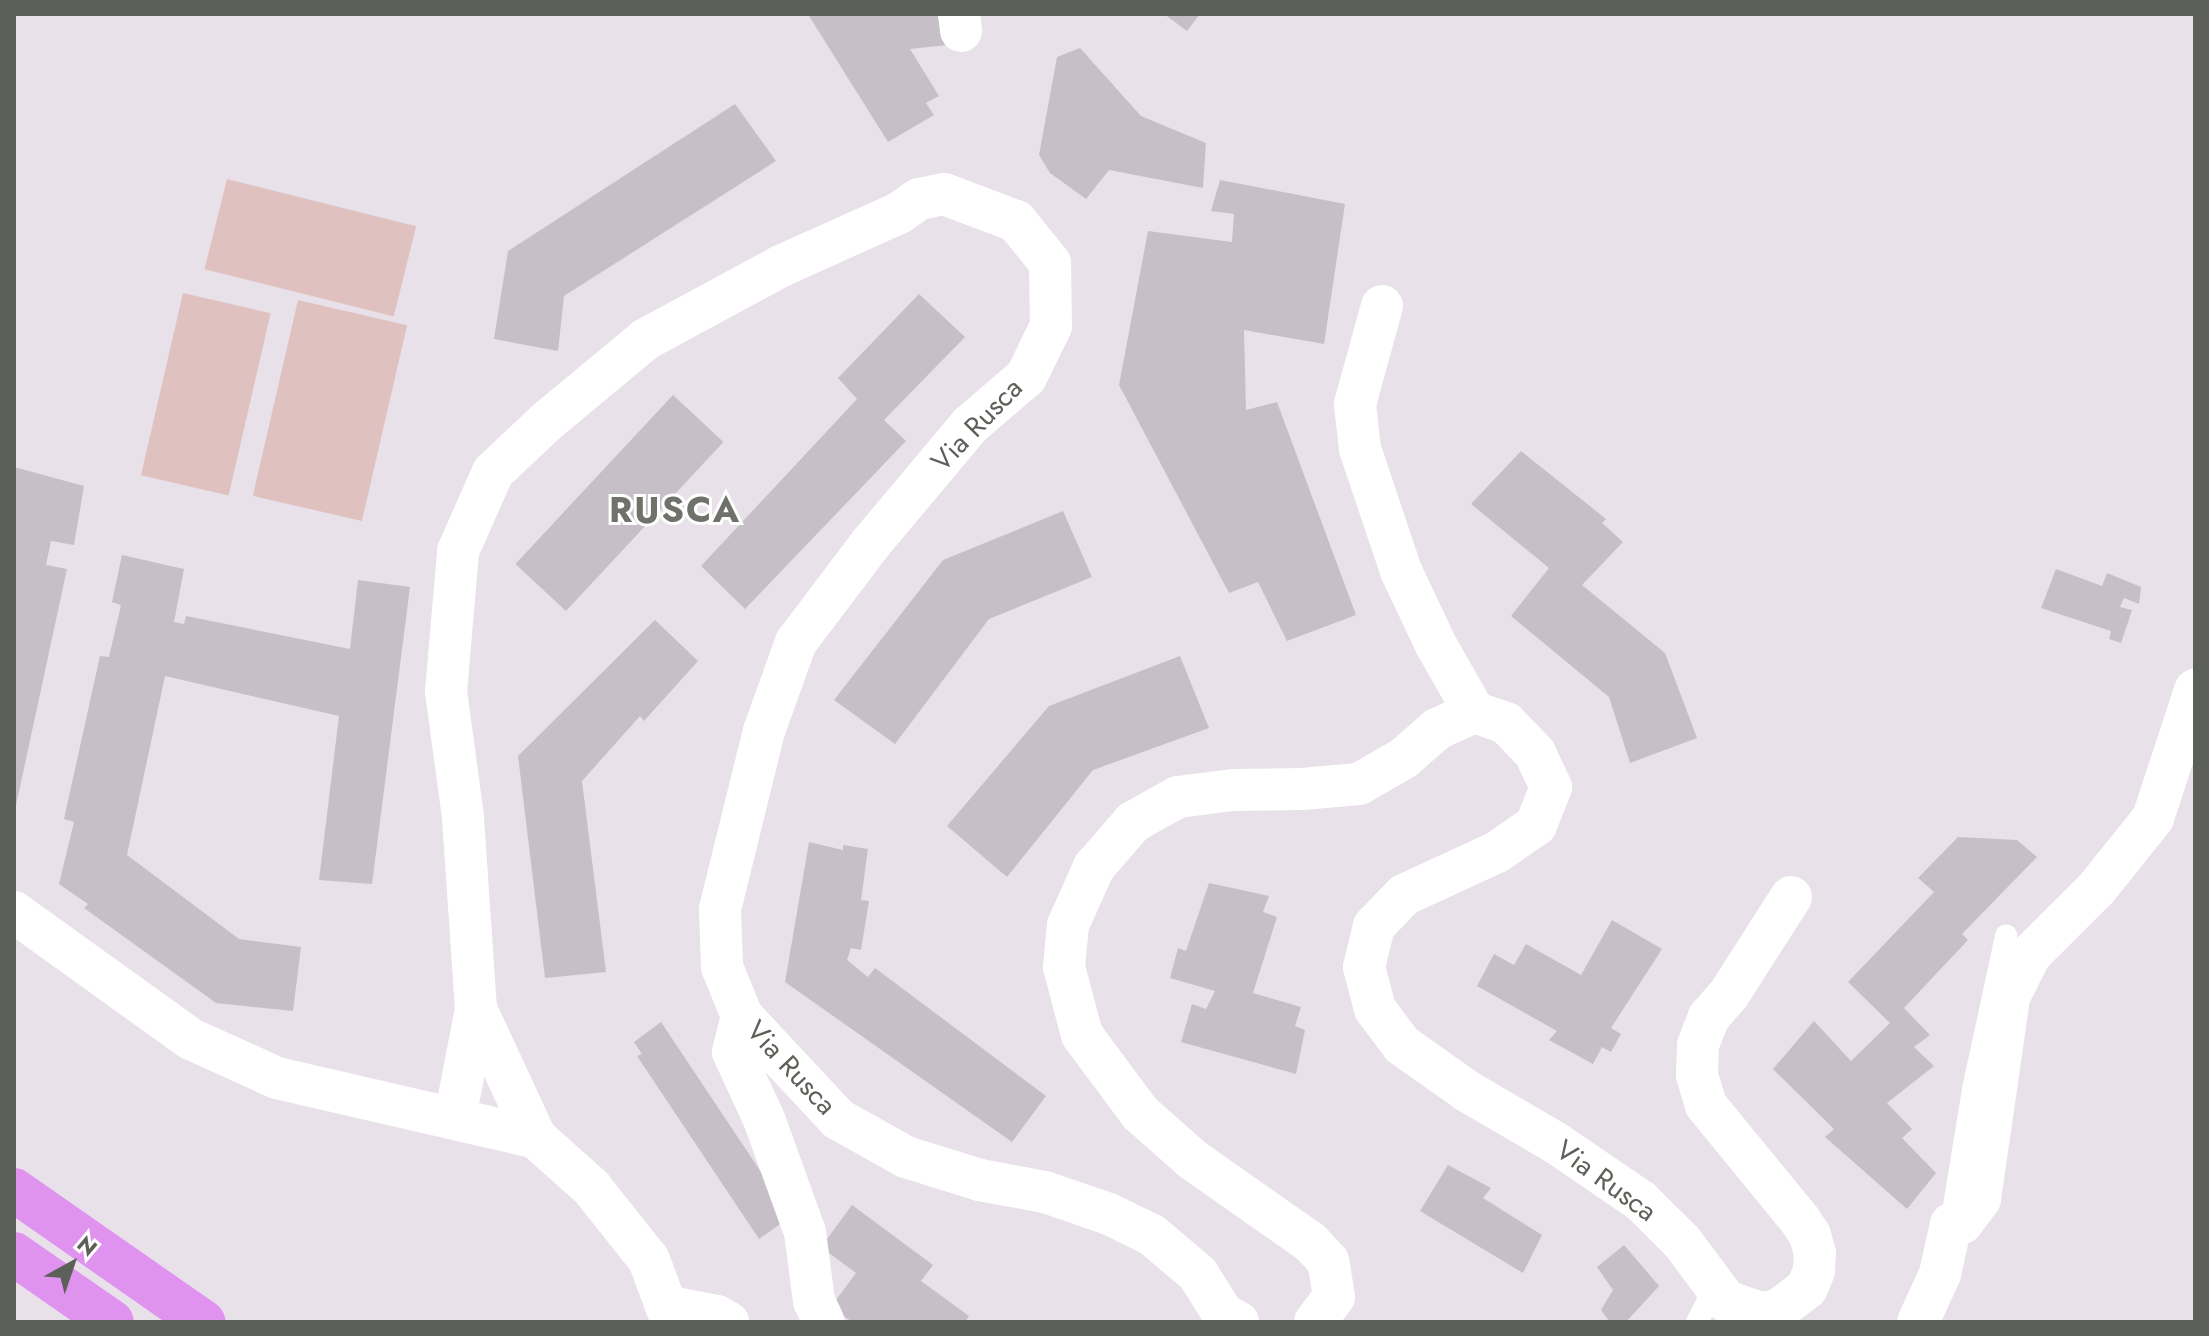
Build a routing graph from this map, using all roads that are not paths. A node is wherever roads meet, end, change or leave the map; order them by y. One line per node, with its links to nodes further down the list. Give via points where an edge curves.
1 (1382, 306): 3 (street, via 1355,404 1360,449 1401,571)
2 (2195, 690): 12 (street, via 2153,818 2097,888 2030,955 2009,997 1980,1199 1962,1223)
3 (1474, 712): 14 (street, Via Rusca, via 1506,723 1535,753 1551,787 1536,825 1497,852 1404,895 1374,926 1364,967 1375,1009 1402,1045 1641,1201 1683,1243); 22 (street, via 1437,729 1404,758 1359,784 1178,797 1133,822 1094,867 1068,925 1064,967 1082,1035 1140,1113 1328,1261 1334,1297)
4 (1791, 897): 16 (street, Via Rusca, via 1709,1017 1698,1045 1697,1075 1706,1105 1805,1228 1815,1253 1807,1288)
5 (14, 912): 9 (street, via 191,1039 277,1078)
6 (2006, 936): 12 (lane)
7 (476, 1009): 8 (street, Via Rusca, via 463,817 446,692 458,551 493,472 646,339 781,266 919,199 944,194 1016,221 1050,263 1051,326 1026,377 970,425 796,642 764,731 720,909 722,967); 9 (street, Via Rusca); 10 (street, Via Rusca)
8 (742, 1016): 17 (street, Via Rusca, via 838,1119 906,1157 980,1180 1045,1192 1152,1235 1198,1274); 21 (street, via 733,1052 805,1232 814,1301)
9 (455, 1118): 10 (street)
10 (536, 1138): 15 (street, via 591,1187 649,1260)
11 (14, 1190): 19 (highway)
12 (1951, 1224): 23 (street, via 1940,1274)
13 (14, 1254): 18 (highway)
14 (1706, 1305): 16 (street, Via Rusca, via 1726,1301)
15 (669, 1314): 20 (street, via 717,1316)
16 (1760, 1318)
17 (1226, 1319)
18 (112, 1322)
19 (203, 1322)
20 (728, 1322)
21 (824, 1322)
22 (1315, 1322)
23 (1918, 1322)

